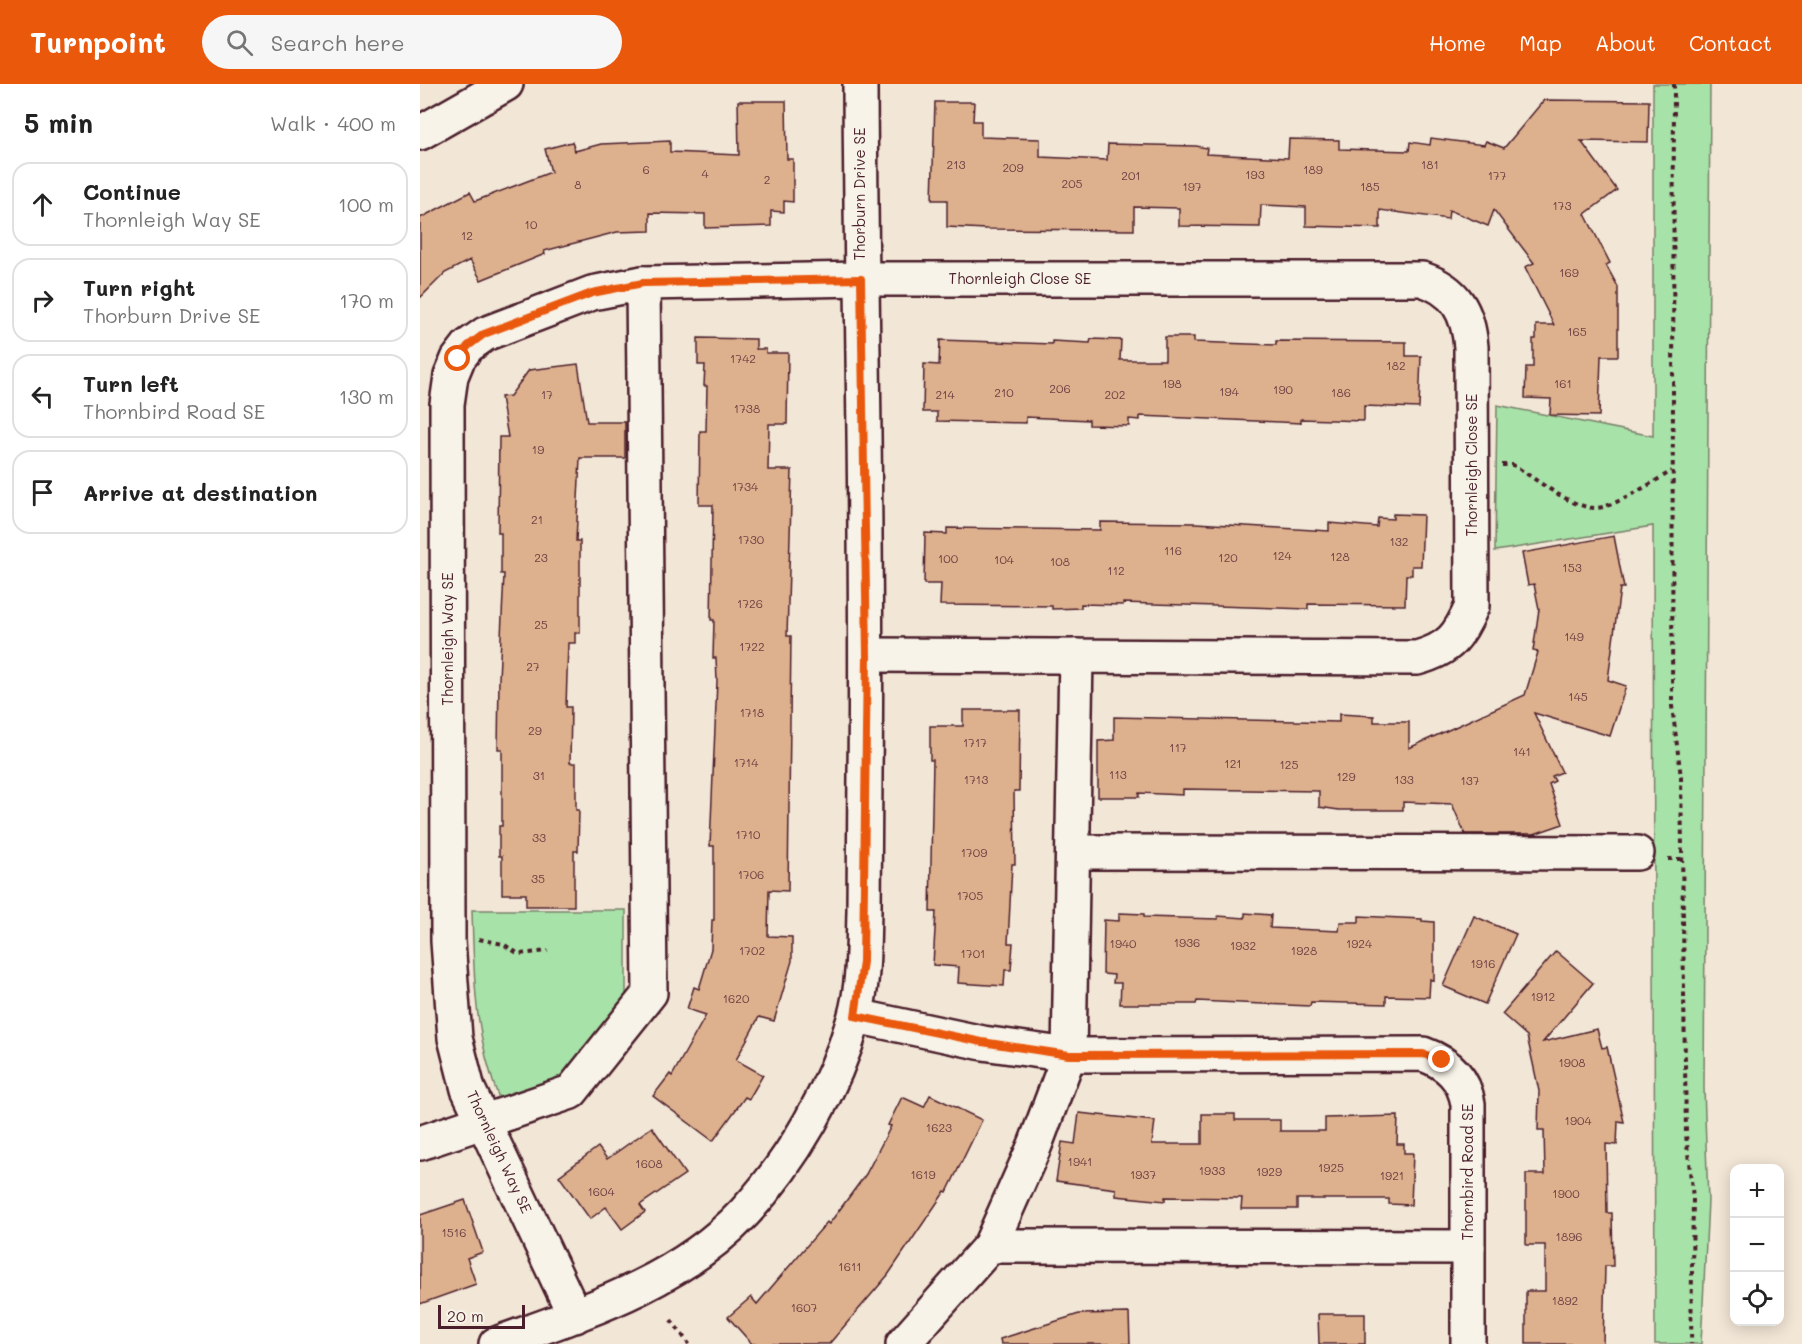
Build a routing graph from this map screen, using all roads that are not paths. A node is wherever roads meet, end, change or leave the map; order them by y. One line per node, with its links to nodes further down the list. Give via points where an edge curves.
1 (506, 84): 3 (street)
2 (860, 84): 4 (street, Thorburn Drive SE)
3 (420, 134)
4 (861, 279): 5 (street, Thornleigh Way SE); 6 (street, Thorburn Drive SE); 7 (street, Thornleigh Close SE, via 1422,279 1442,285 1457,302 1469,325 1472,606 1452,641 1417,658)
5 (643, 283): 12 (street, via 650,993 571,1092); 12 (street, Thornleigh Way SE, via 592,293 484,334 468,346 451,376 447,404 448,941 455,1038 468,1089)
6 (867, 655): 7 (street, Thornleigh Close SE); 10 (street, Thorburn Drive SE, via 863,962)
7 (1076, 656): 8 (street)
8 (1072, 852): 9 (street); 11 (street)
9 (1637, 853)
10 (855, 1016): 11 (street, Thornbird Road SE); 16 (street, Thorburn Drive SE, via 825,1093 775,1174 743,1213 704,1250 645,1286)
11 (1069, 1055): 14 (street); 15 (street, Thornbird Road SE, via 1423,1054 1442,1060 1466,1089)
12 (483, 1121): 13 (street); 16 (street, Thornleigh Way SE)
13 (420, 1143)
14 (990, 1246): 15 (street); 18 (street)
15 (1468, 1248): 19 (street, Thornbird Road SE)
16 (574, 1316): 17 (street, Thorburn Drive SE)
17 (496, 1344)
18 (903, 1344)
19 (1468, 1344)

